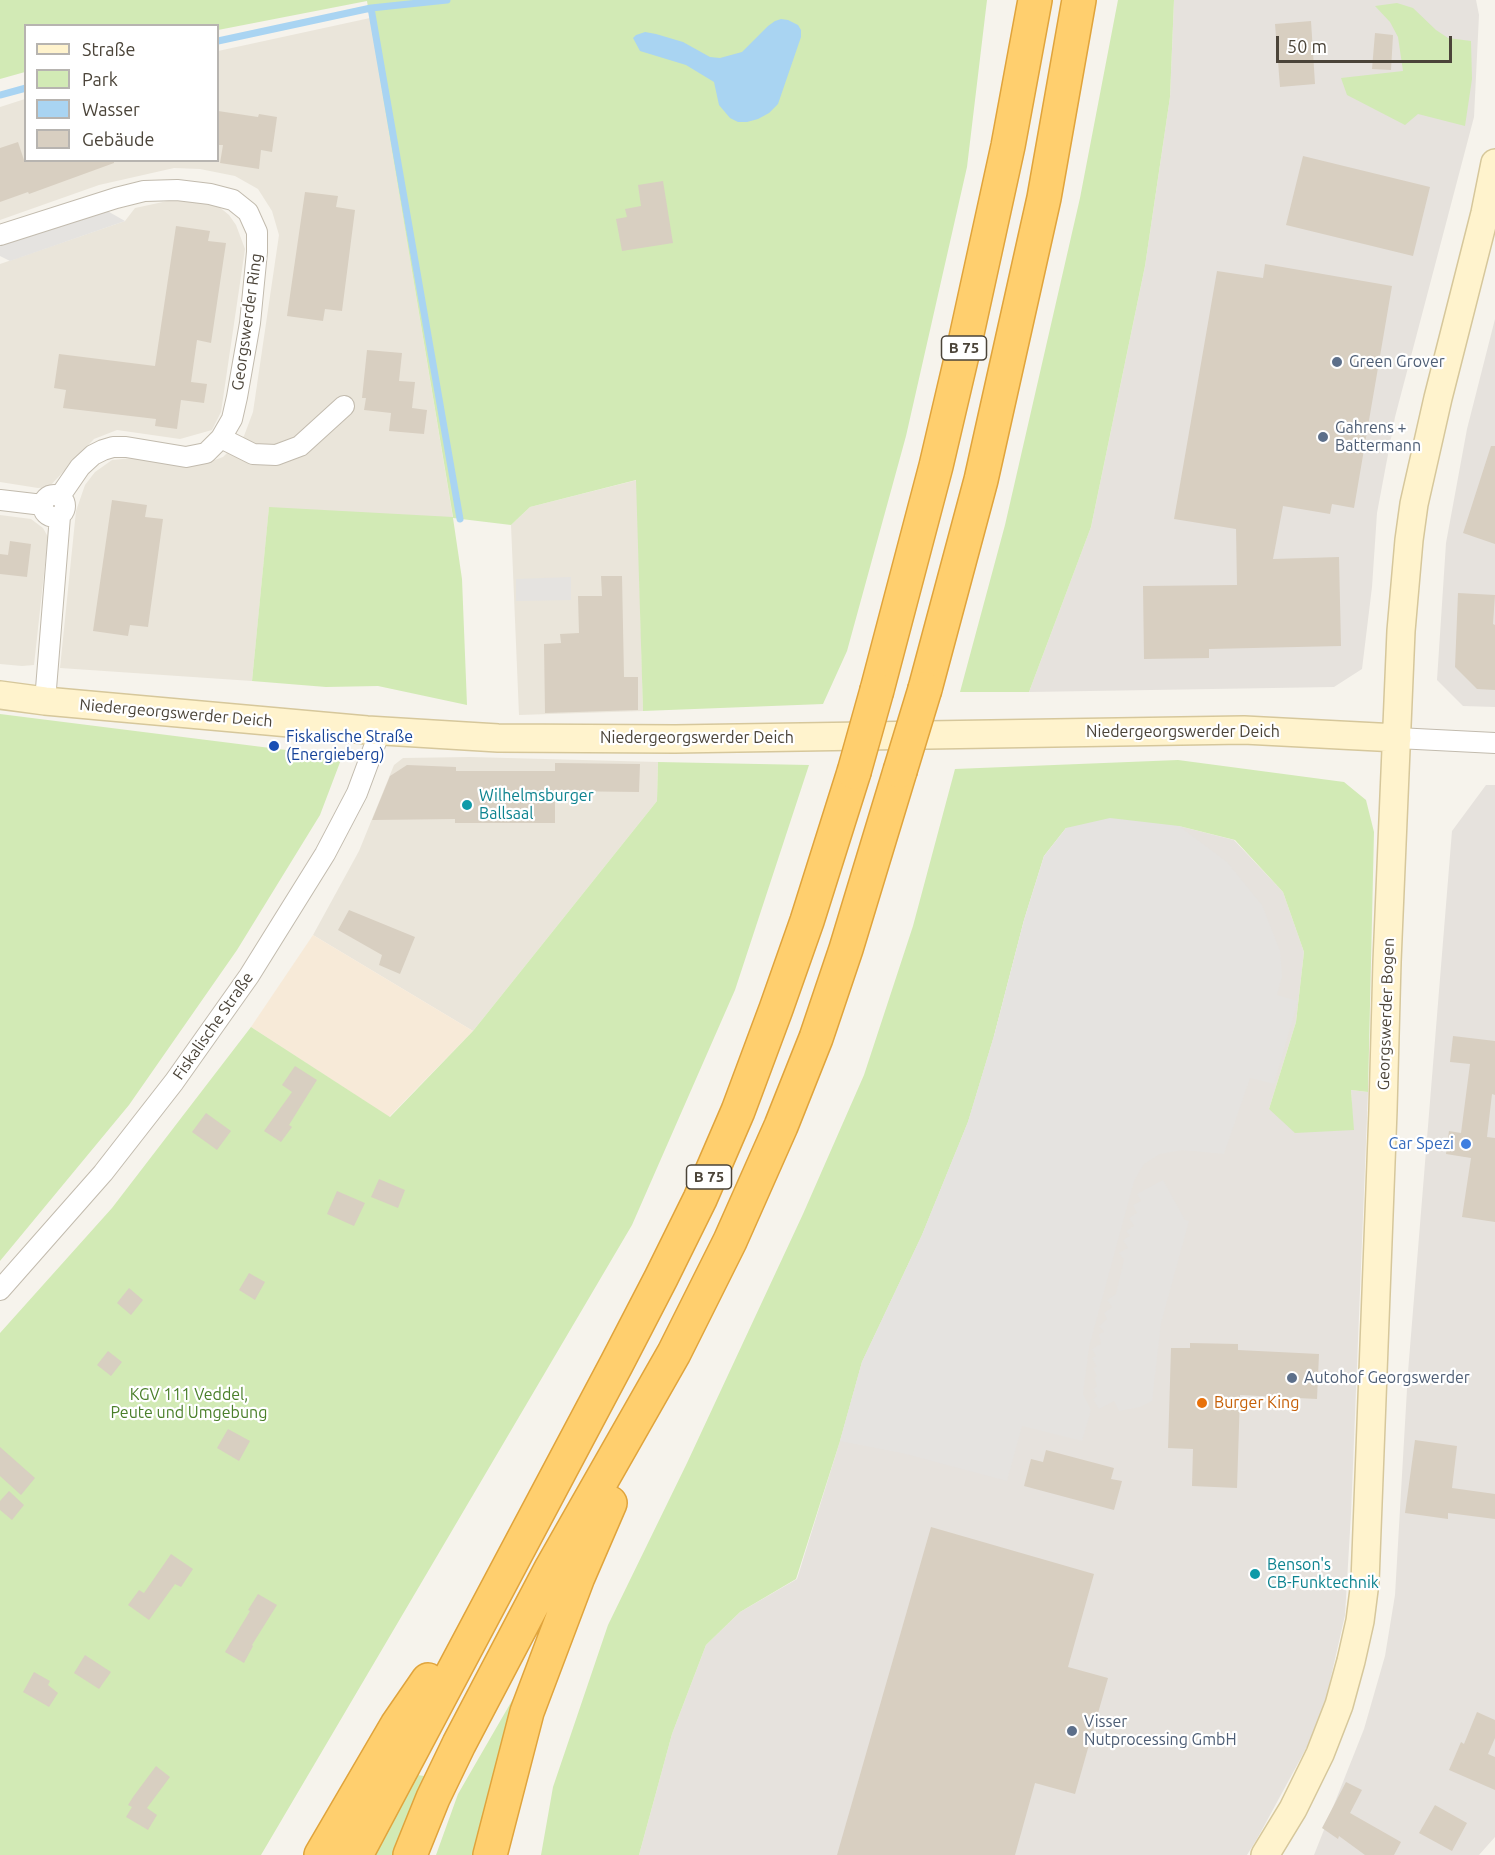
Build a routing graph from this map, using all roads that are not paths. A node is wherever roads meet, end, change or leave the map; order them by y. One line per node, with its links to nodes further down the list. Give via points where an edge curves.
1 (1079, 0): 15 (highway, B 75, bridge, via 1044,198 983,470 925,689 816,1038 735,1230)
2 (1034, 1): 16 (highway, B 75, bridge, via 1008,146 936,466 854,772 807,921 738,1111 700,1199)
3 (1495, 163): 12 (street, Georgswerder Bogen, via 1414,504 1403,601)
4 (0, 235): 6 (street, Georgswerder Ring, via 144,191 210,194 233,200 248,212 257,232 250,323 232,419)
5 (344, 406): 6 (street, via 300,446 276,455 253,454)
6 (221, 438): 8 (street, Georgswerder Ring, via 206,453 186,457 126,447 103,450 80,467)
7 (0, 500): 8 (street)
8 (54, 506): 10 (street, Georgswerder Ring)
9 (0, 695): 10 (street, Niedergeorgswerder Deich)
10 (45, 701): 11 (street, Niedergeorgswerder Deich)
11 (380, 731): 12 (street, Niedergeorgswerder Deich, via 498,738 675,739 1244,730); 14 (street, Fiskalische Straße, via 357,794 249,976 103,1173)
12 (1397, 738): 13 (street); 21 (street, Georgswerder Bogen, via 1365,1582 1360,1621 1339,1705 1293,1809)
13 (1495, 743)
14 (0, 1290)
15 (674, 1353): 17 (highway, B 75, via 578,1577 535,1691); 20 (highway, B 75, via 551,1569 459,1743)
16 (513, 1558): 18 (highway, via 397,1725); 19 (highway)
17 (491, 1851)
18 (321, 1855)
19 (356, 1855)
20 (410, 1855)
21 (1265, 1855)

